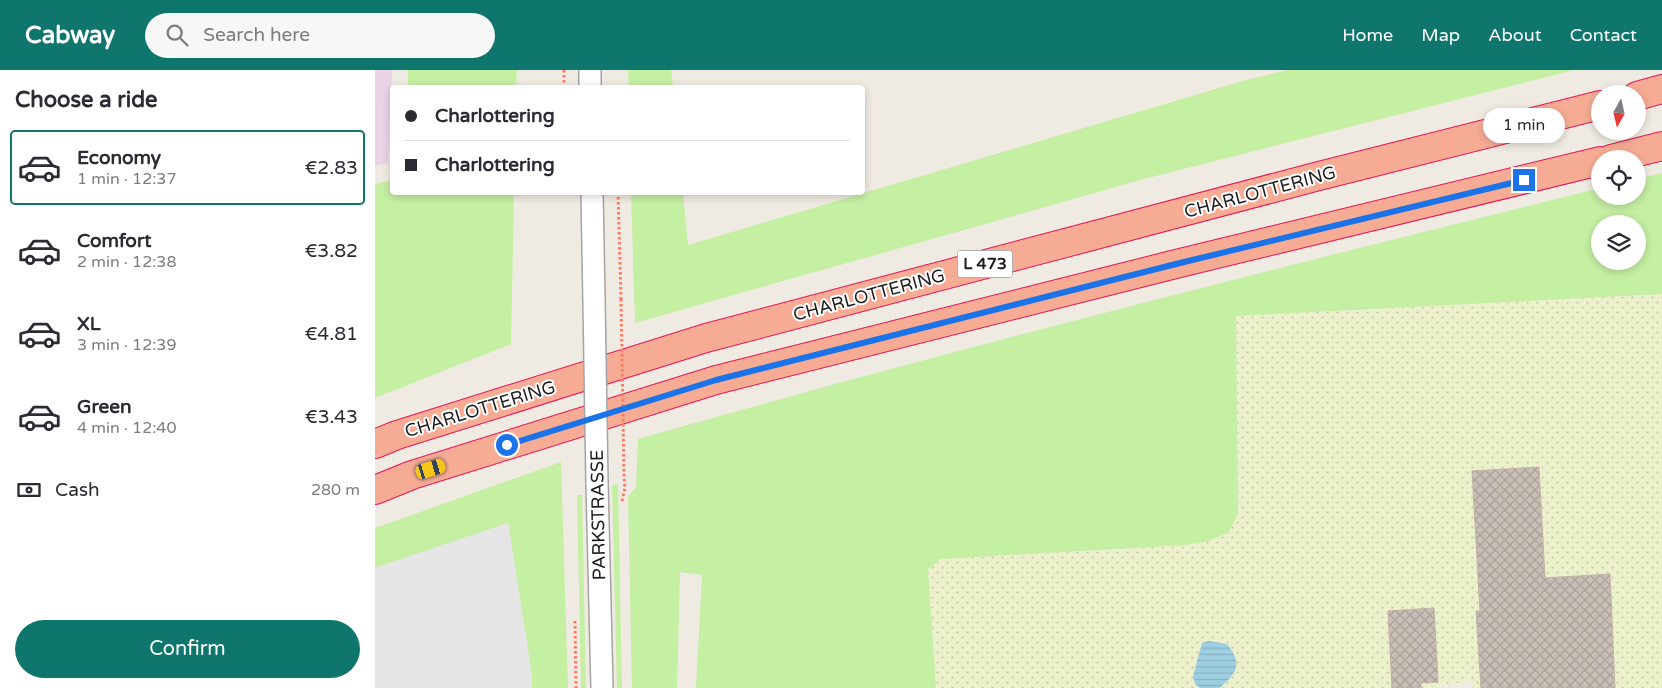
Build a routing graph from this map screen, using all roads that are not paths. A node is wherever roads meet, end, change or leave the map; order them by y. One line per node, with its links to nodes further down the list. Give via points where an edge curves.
1 (590, 70): 2 (street)
2 (590, 85)
3 (1662, 89): 4 (highway)
4 (1646, 93)
5 (1591, 107): 10 (highway, CHARLOTTERING / L 473, via 705,338)
6 (1662, 146): 7 (highway)
7 (1646, 150)
8 (1591, 164): 11 (highway, via 716,380 412,475)
9 (592, 195): 12 (street, PARKSTRASSE, bridge)
10 (375, 444)
11 (375, 490)
12 (602, 688)

